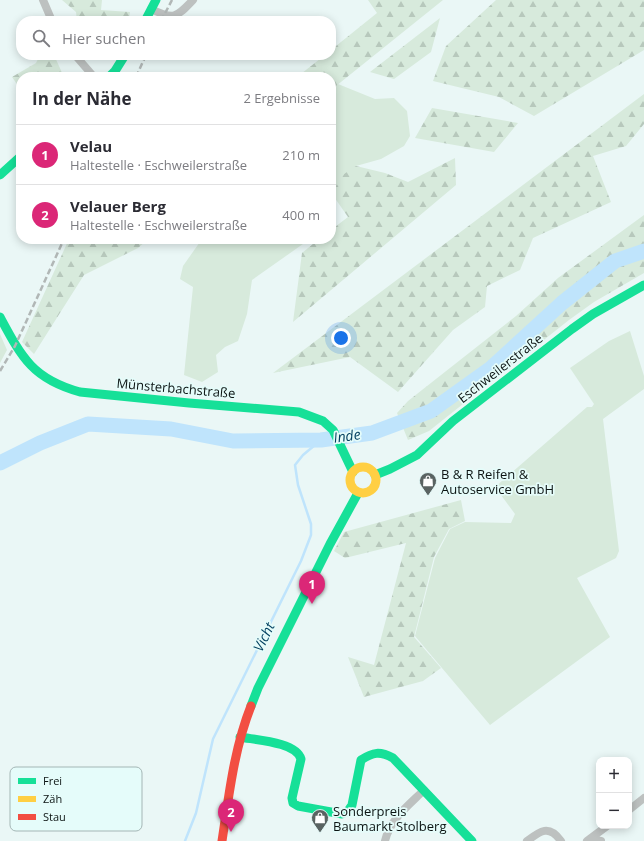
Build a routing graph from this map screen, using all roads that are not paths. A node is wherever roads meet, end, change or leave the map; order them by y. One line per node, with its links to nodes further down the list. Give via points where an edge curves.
1 (42, 0): 5 (street)
2 (156, 0): 4 (main road)
3 (193, 0): 4 (street, via 181,13 172,16)
4 (151, 9): 6 (main road)
5 (50, 16)
6 (147, 16)
7 (79, 60): 9 (street)
8 (122, 60): 10 (main road)
9 (90, 72)
10 (113, 72)
11 (16, 160): 12 (main road)
12 (0, 174)
13 (644, 286): 16 (main road, Eschweilerstraße, via 593,314 572,329 453,421 417,455)
14 (0, 317): 15 (main road, Münsterbachstraße, via 28,364 52,383 65,389 170,402 299,412 323,421 333,430)
15 (353, 472): 16 (main road, via 366,468); 17 (main road, via 350,484)
16 (375, 475): 17 (main road, via 376,484 372,490)
17 (358, 493): 18 (main road, via 258,688)
18 (240, 737): 19 (main road, via 284,745 300,754 292,798 298,806 346,813 352,805 361,760 370,753 393,758); 24 (main road)
19 (424, 790): 25 (street, via 395,819); 26 (main road)
20 (644, 798): 21 (street)
21 (632, 808)
22 (603, 829): 23 (street)
23 (589, 840): 29 (street)
24 (222, 841)
25 (385, 841)
26 (472, 841)
27 (527, 841): 28 (street, via 540,831 546,830)
28 (561, 841)
29 (601, 841)

